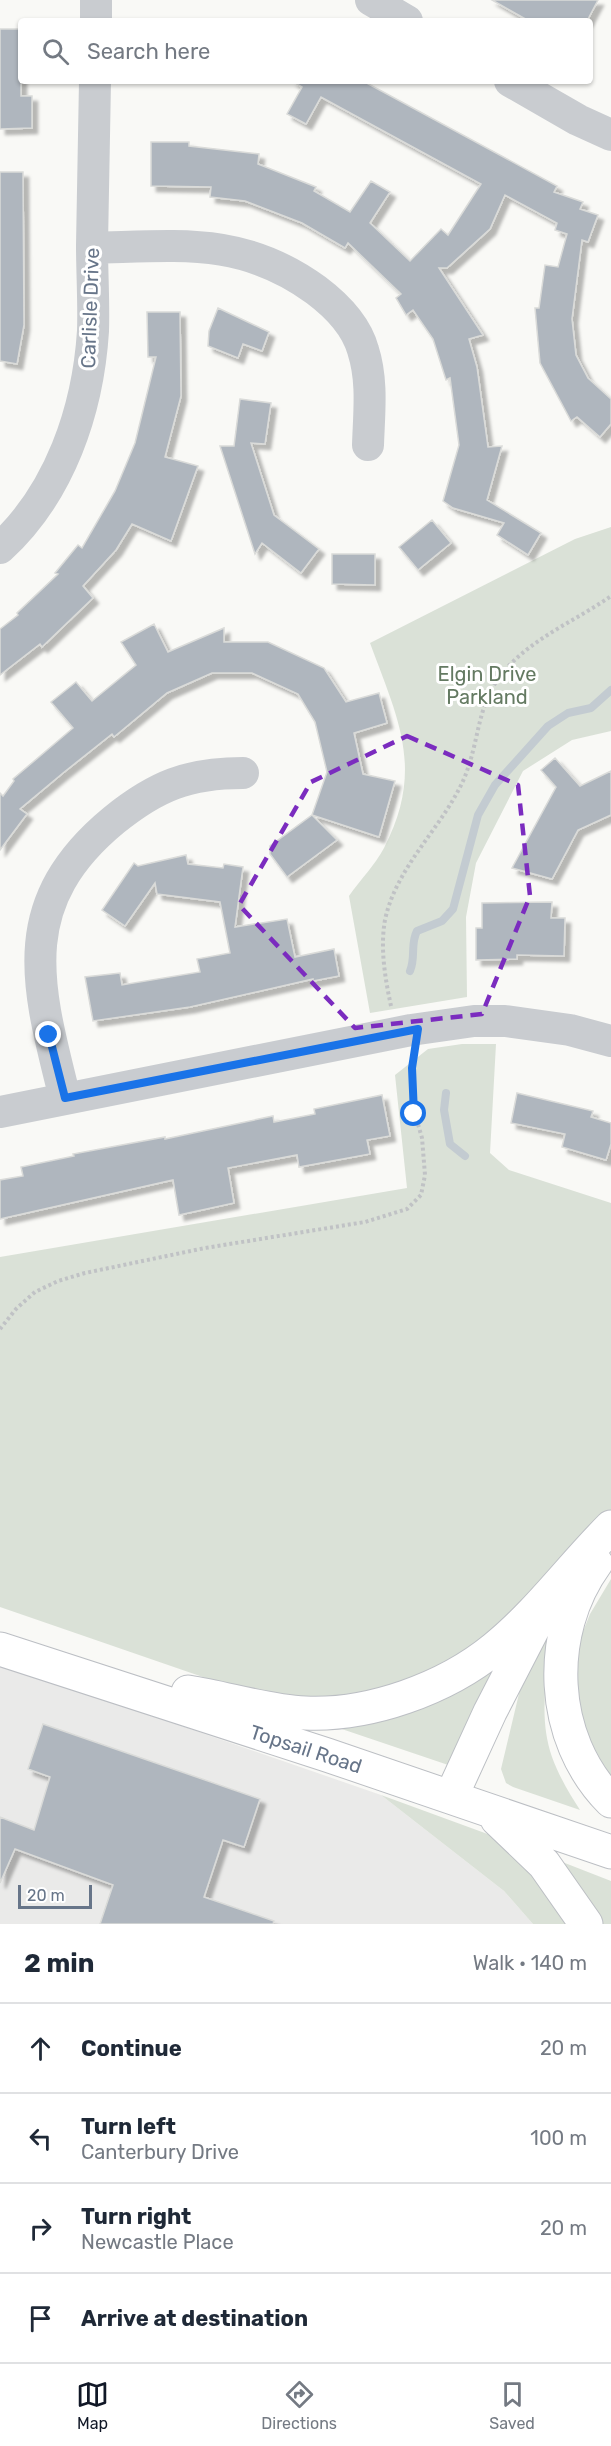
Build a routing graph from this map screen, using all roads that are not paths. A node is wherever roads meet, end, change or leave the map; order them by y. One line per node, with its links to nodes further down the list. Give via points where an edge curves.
1 (96, 0): 3 (street)
2 (371, 0): 4 (street)
3 (96, 18)
4 (402, 18)
5 (95, 84): 8 (street, Carlisle Drive)
6 (515, 84): 7 (street)
7 (611, 135)
8 (92, 248): 9 (street, via 238,251 299,278 347,319 363,348 370,384); 10 (street, Carlisle Drive, via 93,331 79,415 48,489)
9 (368, 445)
10 (0, 548)
11 (243, 773): 13 (street, via 188,779 153,791 84,846 55,890 42,930 40,985)
12 (611, 1042): 13 (street, via 570,1030 474,1021)
13 (65, 1098): 14 (street)
14 (0, 1112)
15 (611, 1527): 17 (main road)
16 (611, 1544): 21 (main road, via 573,1602 562,1638 560,1668 565,1710 575,1745 589,1773)
17 (556, 1586): 19 (main road, via 495,1648 470,1665 428,1687 357,1708 282,1711 209,1695); 20 (main road)
18 (0, 1649): 19 (main road, Topsail Road)
19 (77, 1675): 20 (main road, Topsail Road)
20 (451, 1797): 22 (main road, Topsail Road)
21 (611, 1801)
22 (487, 1810): 23 (main road, Topsail Road); 24 (main road, via 544,1864)
23 (611, 1852)
24 (586, 1924)

